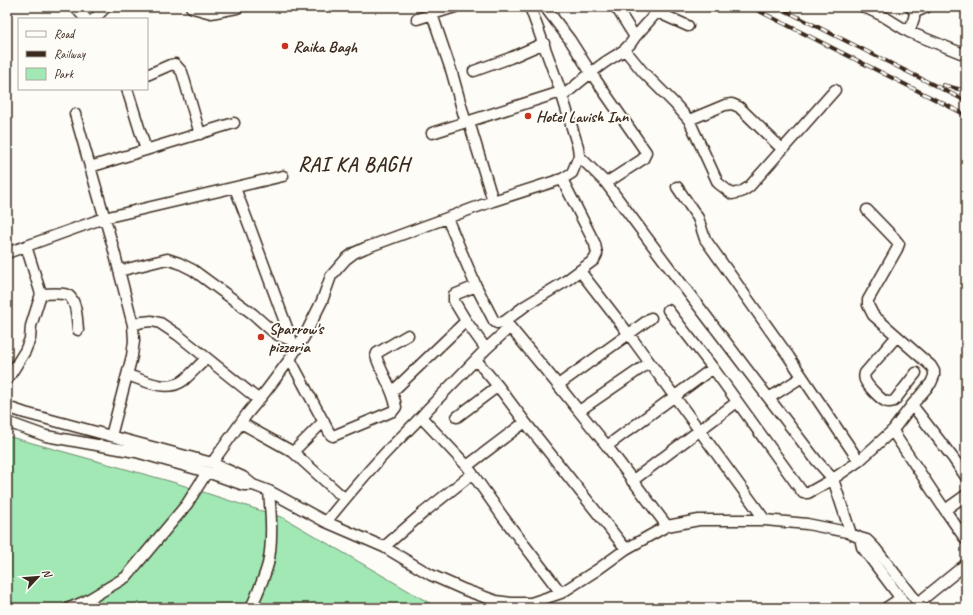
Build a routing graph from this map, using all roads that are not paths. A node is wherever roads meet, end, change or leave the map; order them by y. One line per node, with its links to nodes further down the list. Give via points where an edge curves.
1 (75, 7): 14 (street)
2 (106, 7): 15 (street)
3 (191, 7): 4 (street, via 212,13)
4 (239, 7)
5 (456, 7): 13 (street)
6 (530, 7): 20 (street)
7 (616, 7): 19 (street)
8 (864, 7): 18 (street)
9 (927, 7): 11 (street, via 918,11)
10 (653, 9): 17 (street); 19 (street)
11 (912, 9): 18 (street, via 914,18)
12 (548, 12): 24 (street)
13 (432, 14): 16 (street); 31 (street)
14 (85, 18)
15 (95, 18)
16 (417, 19)
17 (688, 26)
18 (909, 32): 22 (street)
19 (635, 37): 21 (street)
20 (544, 43): 23 (street); 28 (street)
21 (625, 50): 24 (street); 30 (street)
22 (966, 55)
23 (474, 71)
24 (591, 73): 28 (street); 41 (street, via 646,152 643,160)
25 (148, 75): 34 (street, via 170,65 175,64 178,67 182,72)
26 (127, 90): 36 (street)
27 (835, 90): 35 (street)
28 (562, 94): 31 (street); 37 (street)
29 (75, 114): 38 (street)
30 (689, 120): 35 (street, via 732,104 739,107); 35 (street, via 718,183 732,194 749,187)
31 (467, 122): 33 (street); 44 (street)
32 (234, 123): 34 (street)
33 (432, 133)
34 (200, 134): 36 (street)
35 (782, 149)
36 (146, 150): 38 (street)
37 (579, 156): 40 (street, via 572,173); 41 (street)
38 (90, 168): 46 (street)
39 (283, 176): 42 (street)
40 (562, 179): 44 (street); 50 (street, via 598,254)
41 (606, 183): 78 (street)
42 (235, 188): 46 (street); 63 (street)
43 (678, 188): 72 (street, via 698,218 705,239)
44 (493, 201): 47 (street)
45 (867, 210): 62 (street, via 898,244 868,300 873,315)
46 (104, 218): 48 (street); 51 (street)
47 (447, 218): 52 (street); 63 (street, via 354,253 331,276 304,337)
48 (26, 246): 49 (street); 53 (street)
49 (7, 253)
50 (580, 271): 57 (street, via 526,306); 60 (street)
51 (119, 272): 58 (street); 63 (street, via 167,259 179,263 193,270)
52 (476, 286): 56 (street, via 454,295 454,301); 57 (street, via 494,321)
53 (41, 294): 59 (street, via 65,294 71,297 75,306); 73 (street, via 30,339)
54 (668, 310): 69 (street)
55 (651, 318): 60 (street)
56 (466, 321): 64 (street); 76 (street)
57 (507, 324): 64 (street); 74 (street)
58 (133, 325): 65 (street, via 152,321 160,323); 71 (street, via 134,341)
59 (78, 330)
60 (628, 333): 68 (street); 74 (street)
61 (408, 335): 76 (street, via 376,356)
62 (897, 336): 70 (street, via 865,373 866,383 885,402 890,402 894,401); 81 (street, via 934,371 931,383)
63 (294, 345): 66 (street)
64 (486, 348): 67 (street)
65 (207, 358): 71 (street, via 184,380 168,386 157,385); 79 (street)
66 (290, 359): 79 (street); 86 (street)
67 (476, 360): 75 (street); 84 (street)
68 (649, 363): 77 (street); 83 (street)
69 (713, 368): 77 (street); 80 (street)
70 (916, 373)
71 (128, 374): 92 (street)
72 (802, 377): 78 (street); 95 (street)
73 (7, 380)
74 (558, 385): 83 (street)
75 (498, 386): 85 (street); 88 (street)
76 (392, 392): 86 (street, via 396,402 393,411 333,436)
77 (674, 397): 90 (street); 93 (street)
78 (769, 398): 99 (street)
79 (259, 400): 89 (street)
80 (737, 402): 90 (street); 99 (street, via 803,493 808,493)
81 (912, 405): 91 (street); 98 (street)
82 (7, 407): 92 (street)
83 (579, 411): 93 (street)
84 (421, 417): 97 (street); 103 (street)
85 (457, 417)
86 (324, 421): 94 (street)
87 (7, 422): 96 (street, via 46,436)
88 (525, 422): 97 (street); 111 (street)
89 (241, 423): 94 (street); 96 (street)
90 (699, 430): 100 (street); 105 (street)
91 (893, 430): 95 (street); 104 (street)
92 (111, 436): 96 (street)
93 (607, 446): 100 (street)
94 (293, 452): 103 (street)
95 (859, 461): 99 (street)
96 (210, 468): 101 (street, via 243,477); 116 (street, via 187,504 126,577)
97 (470, 470): 110 (street); 113 (street)
98 (966, 477)
99 (833, 479): 108 (street, via 841,508)
100 (632, 481): 107 (street)
101 (269, 492): 106 (street); 117 (street, via 271,540 268,564)
102 (966, 495): 104 (street)
103 (345, 498): 106 (street)
104 (945, 510): 109 (street)
105 (765, 520): 107 (street, via 699,520); 108 (street, via 807,524)
106 (326, 522): 110 (street)
107 (667, 526): 111 (street)
108 (855, 536): 114 (street); 115 (street, via 867,540 875,548)
109 (966, 540)
110 (384, 548): 113 (street, via 431,575 496,601 532,603)
111 (626, 549): 113 (street)
112 (966, 564): 115 (street)
113 (561, 593)
114 (901, 598): 118 (street); 119 (street)
115 (920, 605)
116 (69, 608)
117 (251, 608)
118 (886, 608)
119 (908, 608)

